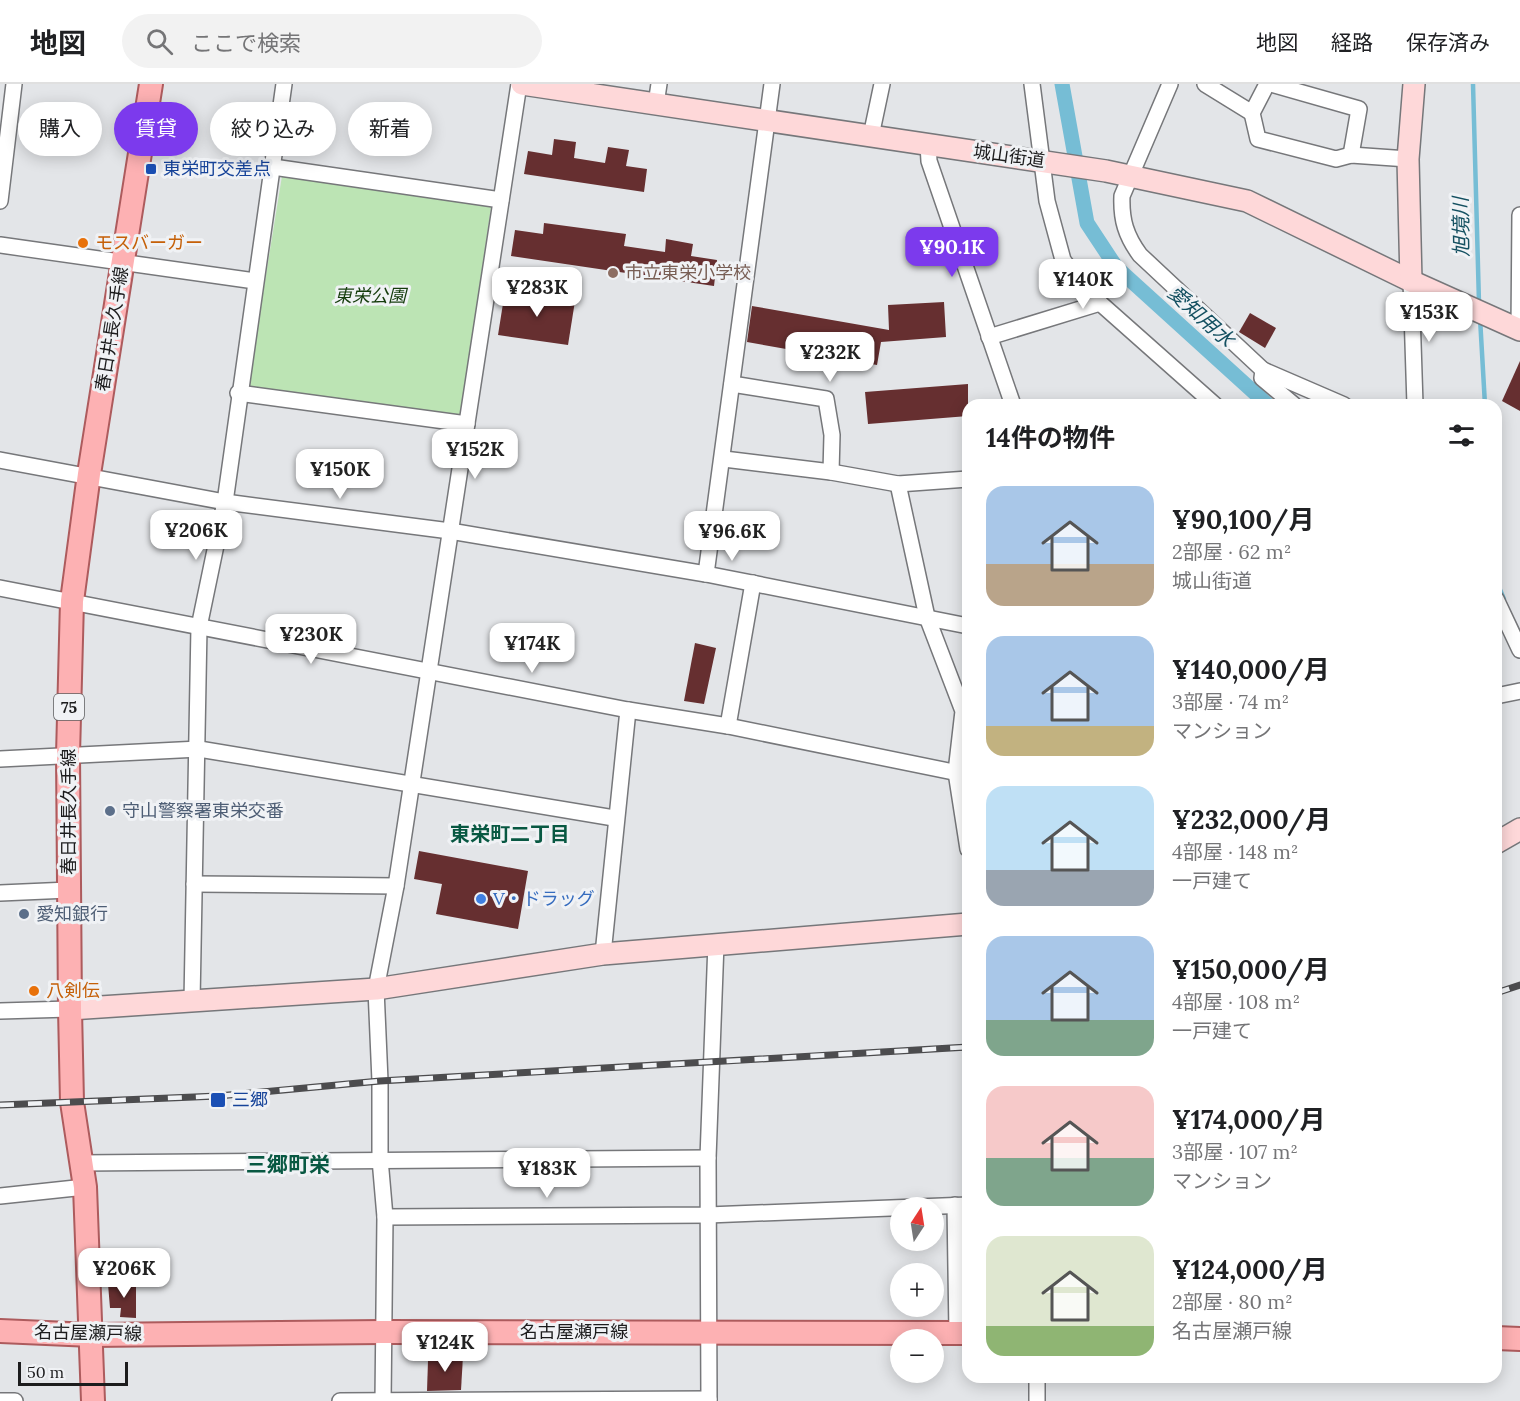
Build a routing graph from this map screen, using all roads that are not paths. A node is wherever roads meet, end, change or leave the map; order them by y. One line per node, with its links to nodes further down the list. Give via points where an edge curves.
1 (14, 84): 14 (street)
2 (151, 84): 28 (main road, 春日井長久手線 / 75)
3 (284, 84): 22 (street)
4 (520, 84): 12 (street, 城山街道); 24 (street)
5 (772, 84): 16 (street)
6 (882, 84): 17 (street)
7 (1032, 84): 21 (street)
8 (1170, 84): 23 (street)
9 (1205, 84): 15 (street)
10 (1269, 84): 15 (street); 19 (street, via 1359,109)
11 (1414, 84): 20 (street)
12 (581, 88): 13 (street, 城山街道)
13 (658, 94): 16 (street, 城山街道)
14 (6, 112): 25 (street)
15 (1252, 113): 19 (street, via 1258,139 1336,159)
16 (766, 120): 17 (street, 城山街道); 35 (street)
17 (871, 136): 18 (street, 城山街道)
18 (928, 144): 21 (street, 城山街道); 33 (street, via 929,161)
19 (1352, 155): 20 (street)
20 (1408, 159): 30 (street)
21 (1048, 162): 23 (street, 城山街道); 31 (street, via 1047,201 1063,260)
22 (273, 167): 24 (street); 29 (street)
23 (1130, 175): 30 (street, 城山街道, via 1247,201); 34 (street, via 1122,196 1121,216 1128,238 1140,255)
24 (501, 200): 42 (street)
25 (0, 201)
26 (1520, 215): 32 (street)
27 (0, 245): 28 (street)
28 (123, 262): 29 (street); 46 (main road, 春日井長久手線 / 75)
29 (255, 281): 36 (street)
30 (1411, 281): 32 (street, 城山街道); 41 (street)
31 (1100, 303): 33 (street); 38 (street)
32 (1520, 330)
33 (989, 336): 37 (street)
34 (1263, 370): 39 (street, via 1262,378); 40 (street)
35 (732, 384): 43 (street); 45 (street, via 826,399 832,435)
36 (238, 393): 42 (street); 49 (street)
37 (1011, 399)
38 (1208, 399)
39 (1287, 399)
40 (1330, 399)
41 (1415, 399)
42 (468, 424): 50 (street)
43 (724, 459): 45 (street); 51 (street)
44 (0, 460): 46 (street)
45 (831, 472): 48 (street)
46 (89, 474): 49 (street); 54 (main road, 春日井長久手線 / 75)
47 (962, 479): 48 (street)
48 (898, 484): 56 (street)
49 (225, 502): 50 (street); 58 (street)
50 (450, 531): 51 (street); 60 (street)
51 (706, 574): 52 (street)
52 (753, 583): 56 (street); 65 (street)
53 (0, 588): 54 (street)
54 (72, 601): 58 (street); 67 (main road, 春日井長久手線 / 75)
55 (1502, 612): 59 (street)
56 (927, 617): 57 (street); 63 (street)
57 (962, 625)
58 (199, 627): 60 (street); 66 (street)
59 (1520, 650)
60 (429, 670): 64 (street); 70 (street)
61 (1520, 691): 62 (street)
62 (1502, 695)
63 (962, 708)
64 (628, 710): 65 (street); 71 (street)
65 (728, 726): 69 (street)
66 (199, 749): 67 (street); 70 (street); 74 (street)
67 (68, 755): 68 (street); 76 (main road, 春日井長久手線 / 75)
68 (0, 759)
69 (962, 773)
70 (412, 786): 71 (street); 75 (street)
71 (614, 818): 80 (street)
72 (1520, 830): 73 (street)
73 (1502, 840)
74 (194, 884): 75 (street); 82 (street)
75 (396, 886): 81 (street)
76 (69, 890): 77 (street); 83 (main road, 春日井長久手線 / 75)
77 (0, 893)
78 (962, 924): 79 (street)
79 (716, 943): 80 (street); 85 (street)
80 (603, 954): 81 (street)
81 (376, 989): 82 (street); 86 (street)
82 (192, 1001): 83 (street)
83 (70, 1009): 84 (street); 87 (main road, 春日井長久手線 / 75, via 72,1102)
84 (0, 1011)
85 (708, 1158): 86 (street); 91 (street)
86 (380, 1159): 87 (street); 92 (street)
87 (81, 1163): 88 (main road, 春日井長久手線 / 75)
88 (85, 1187): 89 (street); 97 (main road, 春日井長久手線 / 75)
89 (0, 1196)
90 (961, 1205): 91 (street); 96 (street)
91 (708, 1215): 92 (street); 95 (street)
92 (385, 1217): 94 (street)
93 (0, 1331): 97 (main road, 名古屋瀬戸線)
94 (383, 1332): 95 (main road, 名古屋瀬戸線); 97 (main road, 名古屋瀬戸線); 106 (street)
95 (709, 1332): 96 (main road, 名古屋瀬戸線); 101 (street)
96 (962, 1333)
97 (92, 1335): 104 (main road, 春日井長久手線 / 75)
98 (1502, 1338): 99 (main road)
99 (1520, 1338)
100 (1037, 1383): 107 (street)
101 (709, 1400): 106 (street)
102 (0, 1401): 103 (street)
103 (15, 1401)
104 (93, 1401)
105 (340, 1401): 106 (street)
106 (383, 1401)
107 (1036, 1401)

